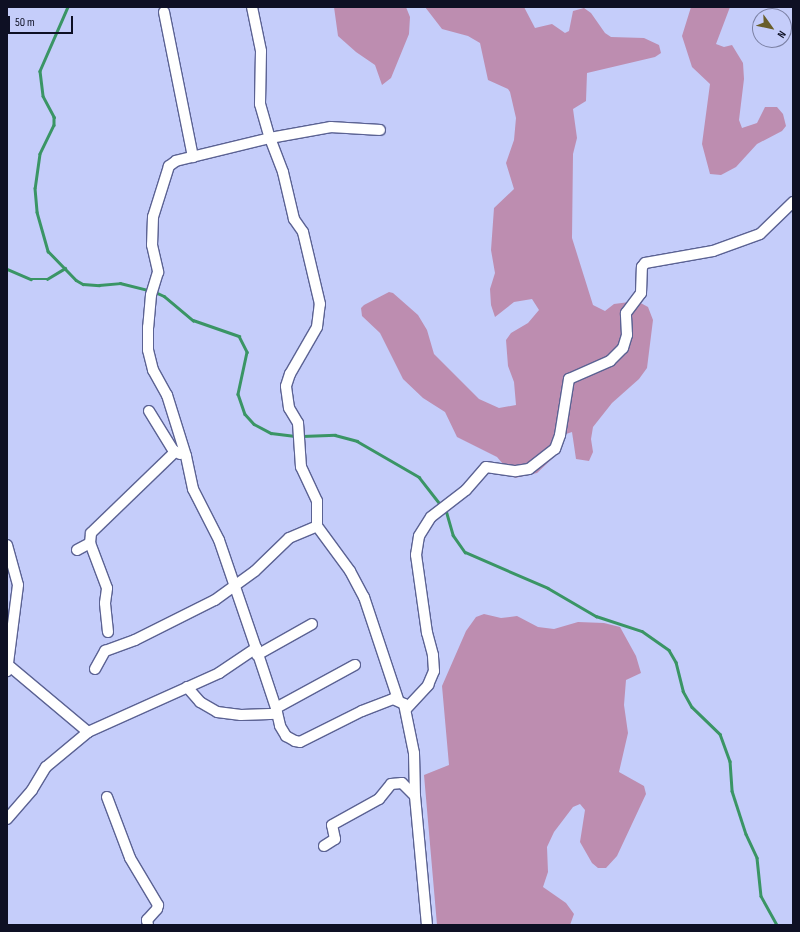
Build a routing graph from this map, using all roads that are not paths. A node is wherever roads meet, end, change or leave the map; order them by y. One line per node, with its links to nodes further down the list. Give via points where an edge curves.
1 (252, 7): 4 (street, via 261,51 260,104)
2 (164, 12): 5 (street)
3 (380, 130): 4 (street, via 331,127)
4 (270, 138): 5 (street); 10 (street, via 283,172 294,219 303,232 320,304 317,327 290,374 286,386 289,408 298,423 301,467 318,501)
5 (194, 157): 9 (street, via 176,161 168,166 156,204 151,234 158,272 151,295 148,350 153,370 167,395)
6 (793, 202): 24 (street, via 764,232 713,251 643,265 643,288 626,313 627,335 623,348 610,361 568,379 560,435 555,449 529,469 516,471 486,467 466,490 431,517 419,536 416,555 434,671 428,685)
7 (149, 411): 8 (street)
8 (175, 452): 9 (street); 11 (street, via 98,524 91,533)
9 (186, 456): 14 (street, via 193,489 219,540)
10 (317, 526): 14 (street, via 289,538 255,572); 23 (street, via 350,571 364,597)
11 (90, 543): 13 (street); 16 (street, via 107,588 104,602)
12 (7, 545): 18 (street, via 18,585)
13 (77, 550)
14 (234, 587): 17 (street); 20 (street, via 169,624 105,651)
15 (312, 624): 17 (street)
16 (108, 632)
17 (256, 652): 22 (street); 25 (street)
18 (7, 664): 21 (street); 26 (street)
19 (355, 665): 25 (street)
20 (95, 669)
21 (7, 671)
22 (187, 687): 25 (street, via 200,702 217,712 241,715); 26 (street)
23 (398, 699): 24 (street); 25 (street, via 362,711 300,742 286,736 280,726)
24 (406, 709): 27 (street, via 414,753)
25 (277, 711)
26 (88, 732): 29 (street, via 46,766 32,790)
27 (415, 796): 30 (street, via 402,783 391,784 379,799 332,825 335,839); 32 (street)
28 (107, 797): 31 (street, via 130,858 158,905 147,920)
29 (7, 819)
30 (324, 846)
31 (148, 925)
32 (427, 925)

